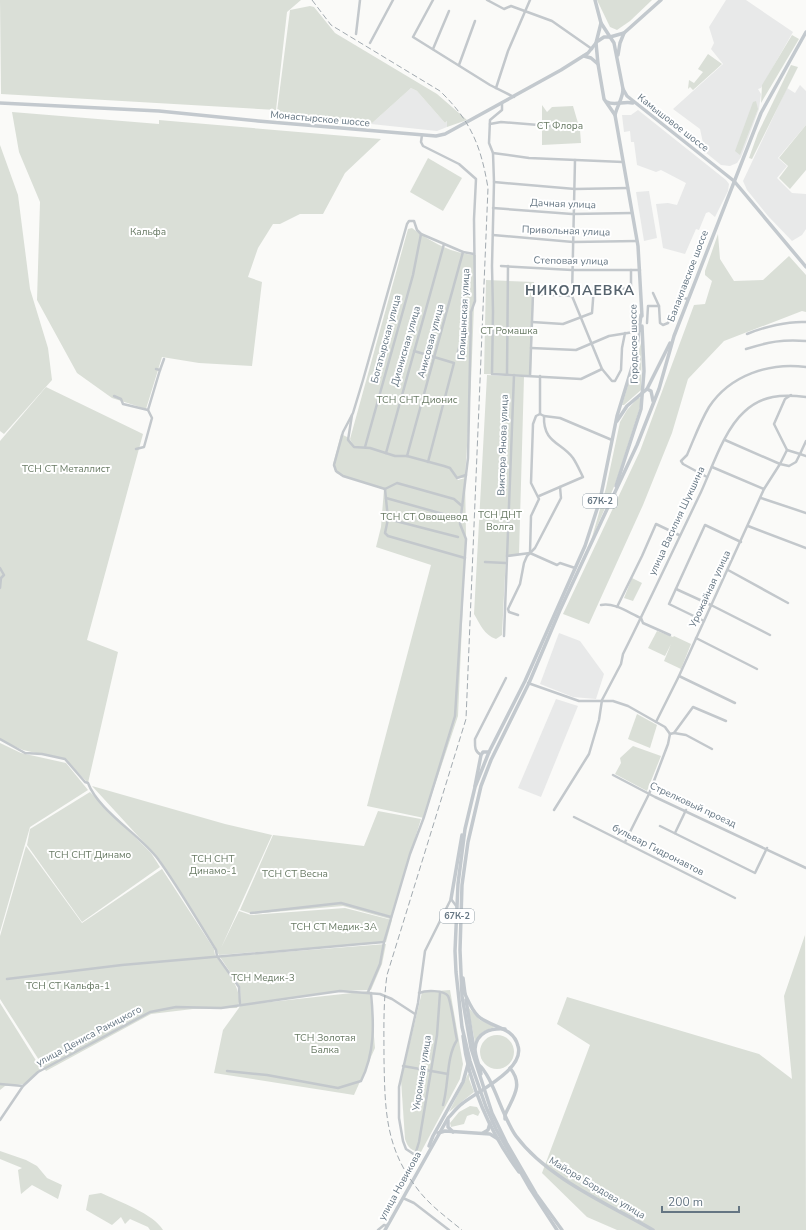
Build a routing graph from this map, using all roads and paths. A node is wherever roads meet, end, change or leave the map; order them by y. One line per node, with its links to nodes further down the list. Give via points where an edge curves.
1 (360, 0): 14 (street)
2 (393, 0): 16 (street)
3 (434, 0): 18 (street, via 413,37)
4 (487, 0): 9 (street, via 504,9 511,6)
5 (530, 0): 9 (street)
6 (595, 0): 11 (main road, Камышовое шоссе)
7 (661, 0): 13 (main road)
8 (449, 11): 18 (street)
9 (526, 11): 19 (street, via 552,21); 24 (street, via 508,51)
10 (475, 21): 23 (street)
11 (601, 23): 15 (main road, Камышовое шоссе); 17 (main road)
12 (806, 32): 39 (main road, Балаклавское шоссе, via 761,113)
13 (624, 33): 15 (main road); 20 (main road)
14 (356, 34)
15 (610, 37): 17 (main road, via 600,39); 20 (main road, Камышовое шоссе)
16 (370, 43)
17 (596, 43): 19 (main road, Монастырское шоссе); 22 (main road)
18 (433, 49): 23 (street)
19 (592, 49): 21 (main road, Монастырское шоссе)
20 (618, 55): 25 (main road, Камышовое шоссе)
21 (583, 56): 22 (main road); 26 (main road, Монастырское шоссе)
22 (598, 64): 27 (main road)
23 (459, 65): 24 (street)
24 (496, 88): 26 (street)
25 (623, 89): 28 (main road, Городское шоссе); 30 (main road, Камышовое шоссе)
26 (514, 97): 31 (main road, Монастырское шоссе)
27 (605, 101): 28 (main road, via 613,104); 32 (main road)
28 (619, 102): 30 (main road); 32 (main road, Городское шоссе)
29 (0, 103): 35 (main road, Монастырское шоссе, via 152,110)
30 (634, 103): 39 (main road, Камышовое шоссе)
31 (502, 104): 33 (street, via 502,110 494,115); 35 (main road, Монастырское шоссе, via 455,130 436,136)
32 (615, 115): 38 (main road, Городское шоссе / 67К-2)
33 (490, 124): 34 (street, via 501,122); 36 (street, via 489,143)
34 (551, 126)
35 (422, 135): 52 (street, Голицынская улица, via 423,146 459,164 476,180)
36 (493, 153): 37 (street); 40 (street)
37 (575, 160): 38 (street); 42 (street)
38 (623, 162): 41 (main road, Городское шоссе / 67К-2)
39 (734, 181): 55 (main road, Камышовое шоссе); 61 (main road, Балаклавское шоссе)
40 (494, 182): 42 (street); 43 (street)
41 (628, 188): 42 (street); 44 (main road, Городское шоссе / 67К-2)
42 (575, 189): 45 (street)
43 (494, 208): 45 (street, Дачная улица); 47 (street)
44 (633, 213): 45 (street, Дачная улица); 48 (main road, Городское шоссе / 67К-2)
45 (574, 214): 49 (street)
46 (421, 234): 50 (street); 95 (street, via 415,222 407,222); 102 (street, Богатырская улица, via 413,275)
47 (493, 235): 49 (street, Привольная улица); 85 (street, via 492,374)
48 (637, 241): 49 (street, Привольная улица); 58 (main road, Городское шоссе / 67К-2)
49 (573, 242): 56 (street)
50 (444, 244): 51 (street); 77 (street, Дионисная улица)
51 (463, 252): 52 (street); 79 (street, Анисовая улица)
52 (474, 254): 69 (street, Голицынская улица, via 474,301)
53 (500, 266): 54 (street, Степовая улица)
54 (508, 266): 56 (street, Степовая улица); 85 (street)
55 (806, 267)
56 (572, 270): 57 (street, Степовая улица); 60 (street)
57 (630, 270): 58 (street, Степовая улица); 64 (street, via 629,289 594,287 592,312)
58 (640, 270): 63 (main road, Городское шоссе / 67К-2)
59 (653, 293): 62 (street)
60 (572, 296): 64 (street); 65 (street, via 533,294)
61 (688, 299): 62 (street, via 677,299 666,324 660,323); 72 (main road, Балаклавское шоссе)
62 (659, 306): 67 (street, via 648,306)
63 (641, 315): 68 (main road, 67К-2); 120 (main road, Городское шоссе / 67К-2, via 644,371 641,409)
64 (581, 317): 65 (street, via 564,324); 74 (street)
65 (532, 322): 75 (street)
66 (806, 322): 71 (street, via 776,326)
67 (647, 323)
68 (640, 332): 70 (street); 98 (main road, 67К-2, via 634,364)
69 (470, 333): 78 (street, via 462,337); 112 (street, Голицынская улица)
70 (625, 333): 74 (street, via 608,336); 83 (street, via 621,370 615,381 609,380)
71 (748, 334)
72 (674, 336): 89 (main road); 93 (main road)
73 (806, 341): 76 (street, via 788,339)
74 (592, 344): 75 (street, via 576,350); 83 (street)
75 (532, 348): 87 (street)
76 (746, 349)
77 (414, 351): 79 (street); 105 (street, Дионисная улица)
78 (457, 355)
79 (434, 357): 107 (street, Анисовая улица); 109 (street, via 454,363)
80 (164, 359): 84 (street)
81 (806, 367): 113 (street, via 782,365 760,370 744,376 720,394 709,407 681,461)
82 (156, 369): 84 (street)
83 (602, 369): 88 (street, via 581,379)
84 (160, 370): 94 (street)
85 (507, 374): 86 (street)
86 (514, 375): 87 (street); 132 (street, Виктора Янова улица)
87 (530, 375): 88 (street)
88 (540, 376): 96 (street)
89 (647, 389): 93 (main road, via 653,396); 98 (main road, via 627,406)
90 (791, 395): 92 (street, улица Василия Шукшина); 100 (street, улица Василия Шукшина, via 764,398 755,404 743,413); 104 (street, via 785,399 774,424)
91 (114, 396): 94 (street, via 121,399 123,404)
92 (806, 397)
93 (652, 406): 120 (main road)
94 (148, 410): 103 (street, via 152,418 144,447)
95 (353, 413): 102 (street, via 348,440 354,447); 115 (street, via 343,432 334,465 336,471)
96 (540, 414): 97 (street); 117 (street, via 536,416 533,424 531,483)
97 (544, 416): 99 (street, via 560,418); 114 (street, via 544,426 553,442 572,457 583,477)
98 (614, 430): 99 (main road, 67К-2)
99 (612, 440): 137 (main road, 67К-2, via 600,500)
100 (725, 440): 110 (street); 111 (street, улица Василия Шукшина)
101 (806, 441): 106 (street)
102 (365, 447): 105 (street)
103 (136, 449)
104 (786, 450): 106 (street); 110 (street, Урожайная улица)
105 (386, 453): 107 (street)
106 (800, 454): 108 (street); 110 (street, via 795,464)
107 (407, 456): 109 (street)
108 (806, 456)
109 (428, 462): 112 (street, via 450,468 457,478)
110 (780, 464): 116 (street, Урожайная улица)
111 (712, 467): 113 (street, улица Василия Шукшина); 116 (street)
112 (467, 474): 121 (street, Голицынская улица)
113 (707, 477): 127 (street, улица Василия Шукшина)
114 (560, 487): 117 (street); 131 (street, via 561,498 536,548)
115 (385, 489): 118 (street); 121 (street, via 398,483 454,498)
116 (764, 489): 119 (street, Урожайная улица)
117 (539, 496): 131 (street, via 530,519)
118 (386, 498): 124 (street); 125 (street)
119 (761, 498): 123 (street); 126 (street, Урожайная улица)
120 (610, 502): 155 (main road, 67К-2)
121 (463, 506): 125 (street, Голицынская улица)
122 (806, 508): 123 (street)
123 (805, 513)
124 (388, 519): 128 (street); 133 (street, via 385,533 388,536)
125 (461, 520): 133 (street, Голицынская улица, via 466,539)
126 (748, 526): 129 (street, Урожайная улица); 130 (street)
127 (679, 535): 144 (street, via 656,524); 146 (street, улица Василия Шукшина)
128 (458, 537)
129 (741, 542): 138 (street, Урожайная улица); 140 (street, via 705,525)
130 (806, 548)
131 (530, 553): 132 (street); 137 (street, via 557,566 560,563); 145 (street, via 524,562 520,584 508,610)
132 (507, 556): 135 (street, Виктора Янова улица)
133 (465, 558): 183 (street, via 455,716)
134 (485, 562): 135 (street)
135 (506, 563): 150 (street, Виктора Янова улица)
136 (0, 568): 139 (street, via 4,575)
137 (576, 568): 155 (main road, 67К-2)
138 (728, 570): 141 (street); 143 (street, Урожайная улица)
139 (0, 588)
140 (676, 588): 143 (street); 147 (street, via 669,604)
141 (788, 603)
142 (601, 605): 144 (street)
143 (711, 605): 147 (street, Урожайная улица); 149 (street)
144 (617, 607): 146 (street)
145 (518, 616)
146 (641, 618): 148 (street, via 643,623); 156 (street, улица Василия Шукшина)
147 (704, 621): 151 (street, Урожайная улица)
148 (670, 635)
149 (770, 635)
150 (504, 636)
151 (696, 638): 152 (street); 153 (street, Урожайная улица)
152 (757, 669)
153 (679, 676): 157 (street); 159 (street, Урожайная улица)
154 (506, 678): 165 (street, via 475,739 474,748)
155 (527, 682): 156 (street, via 579,701); 164 (main road, 67К-2); 166 (main road, 67К-2)
156 (602, 700): 159 (street, via 628,706); 170 (street, улица Василия Шукшина, via 589,754)
157 (735, 703)
158 (726, 721): 160 (street, via 693,707)
159 (656, 722): 161 (street, via 665,727)
160 (674, 732): 161 (street); 163 (street, via 686,735)
161 (670, 734): 169 (street)
162 (0, 739): 185 (street, via 25,753 65,759 102,802 158,859 216,950)
163 (712, 749)
164 (489, 752): 165 (main road, via 483,752); 166 (main road); 168 (main road, 67К-2)
165 (481, 755): 168 (main road)
166 (491, 760): 186 (main road, 67К-2, via 481,786 468,842 462,885)
167 (613, 775): 169 (street, Стрелковый проезд)
168 (475, 787): 174 (main road, 67К-2)
169 (649, 794): 171 (street, Стрелковый проезд); 176 (street)
170 (554, 810)
171 (686, 810): 175 (street); 177 (street, Стрелковый проезд)
172 (574, 817): 176 (street, бульвар Гидронавтов)
173 (660, 826): 175 (street)
174 (465, 828): 180 (main road, via 459,846); 181 (main road, 67К-2)
175 (675, 833): 177 (street, via 755,873)
176 (625, 842): 179 (street, бульвар Гидронавтов)
177 (767, 848): 178 (street, Стрелковый проезд)
178 (806, 868)
179 (735, 898)
180 (451, 899): 181 (street); 190 (street, via 425,951)
181 (457, 907): 194 (main road, 67К-2, via 456,965)
182 (251, 913): 183 (street, via 341,903)
183 (391, 917): 184 (street)
184 (384, 942): 185 (street); 189 (street, via 380,964)
185 (217, 956): 187 (street); 192 (street, via 239,987)
186 (460, 959): 188 (main road); 204 (main road, 67К-2, via 465,1022)
187 (8, 979)
188 (464, 992): 195 (main road, via 478,1016); 196 (main road)
189 (369, 993): 192 (street, улица Дениса Ракицкого, via 340,991); 193 (street, улица Дениса Ракицкого, via 384,996); 201 (street, via 374,1023 372,1052 361,1081 338,1088 267,1075)
190 (419, 993): 191 (street, via 430,990); 193 (street)
191 (440, 993): 202 (street, Укромная улица, via 437,1035); 203 (street, via 448,996 456,1040 451,1048)
192 (240, 1005): 206 (street, улица Дениса Ракицкого, via 221,1008 176,1007 150,1012 38,1072)
193 (416, 1014): 199 (street)
194 (462, 1027): 197 (main road); 217 (main road, 67К-2, via 486,1107)
195 (505, 1030): 196 (main road, via 494,1029 484,1033 477,1041); 200 (main road, улица Новикова, via 512,1034 519,1048 518,1056)
196 (475, 1050): 198 (main road)
197 (468, 1063): 211 (main road); 216 (main road, улица Новикова, via 463,1082 432,1136)
198 (478, 1064): 204 (main road); 210 (main road, Майора Бордова улица, via 487,1074)
199 (403, 1066): 202 (street); 202 (street, Укромная улица, via 399,1087 399,1118 406,1149 415,1155)
200 (510, 1068): 208 (main road, улица Новикова, via 503,1076 462,1104); 210 (main road, via 517,1077 518,1085 505,1114)
201 (227, 1071)
202 (430, 1071): 203 (street)
203 (448, 1074): 207 (street, via 448,1087)
204 (482, 1083): 217 (main road, 67К-2, via 492,1113)
205 (0, 1084): 206 (street)
206 (23, 1086): 209 (street, улица Дениса Ракицкого)
207 (443, 1104)
208 (448, 1118): 212 (main road, via 448,1128); 213 (main road, улица Новикова)
209 (0, 1120)
210 (505, 1120): 224 (main road, Майора Бордова улица, via 528,1150 551,1171)
211 (490, 1123): 214 (main road, via 488,1130); 215 (main road)
212 (454, 1132): 213 (main road); 214 (main road)
213 (438, 1133): 216 (main road, улица Новикова)
214 (480, 1133): 215 (main road, via 490,1134)
215 (499, 1140): 217 (main road)
216 (429, 1150): 218 (main road, улица Новикова)
217 (522, 1173): 222 (main road, 67К-2); 223 (main road, 67К-2)
218 (403, 1198): 219 (main road, улица Новикова); 221 (street, via 414,1203)
219 (386, 1228): 220 (street, via 384,1225)
220 (378, 1230)
221 (449, 1230)
222 (557, 1230)
223 (562, 1230)
224 (653, 1230)

